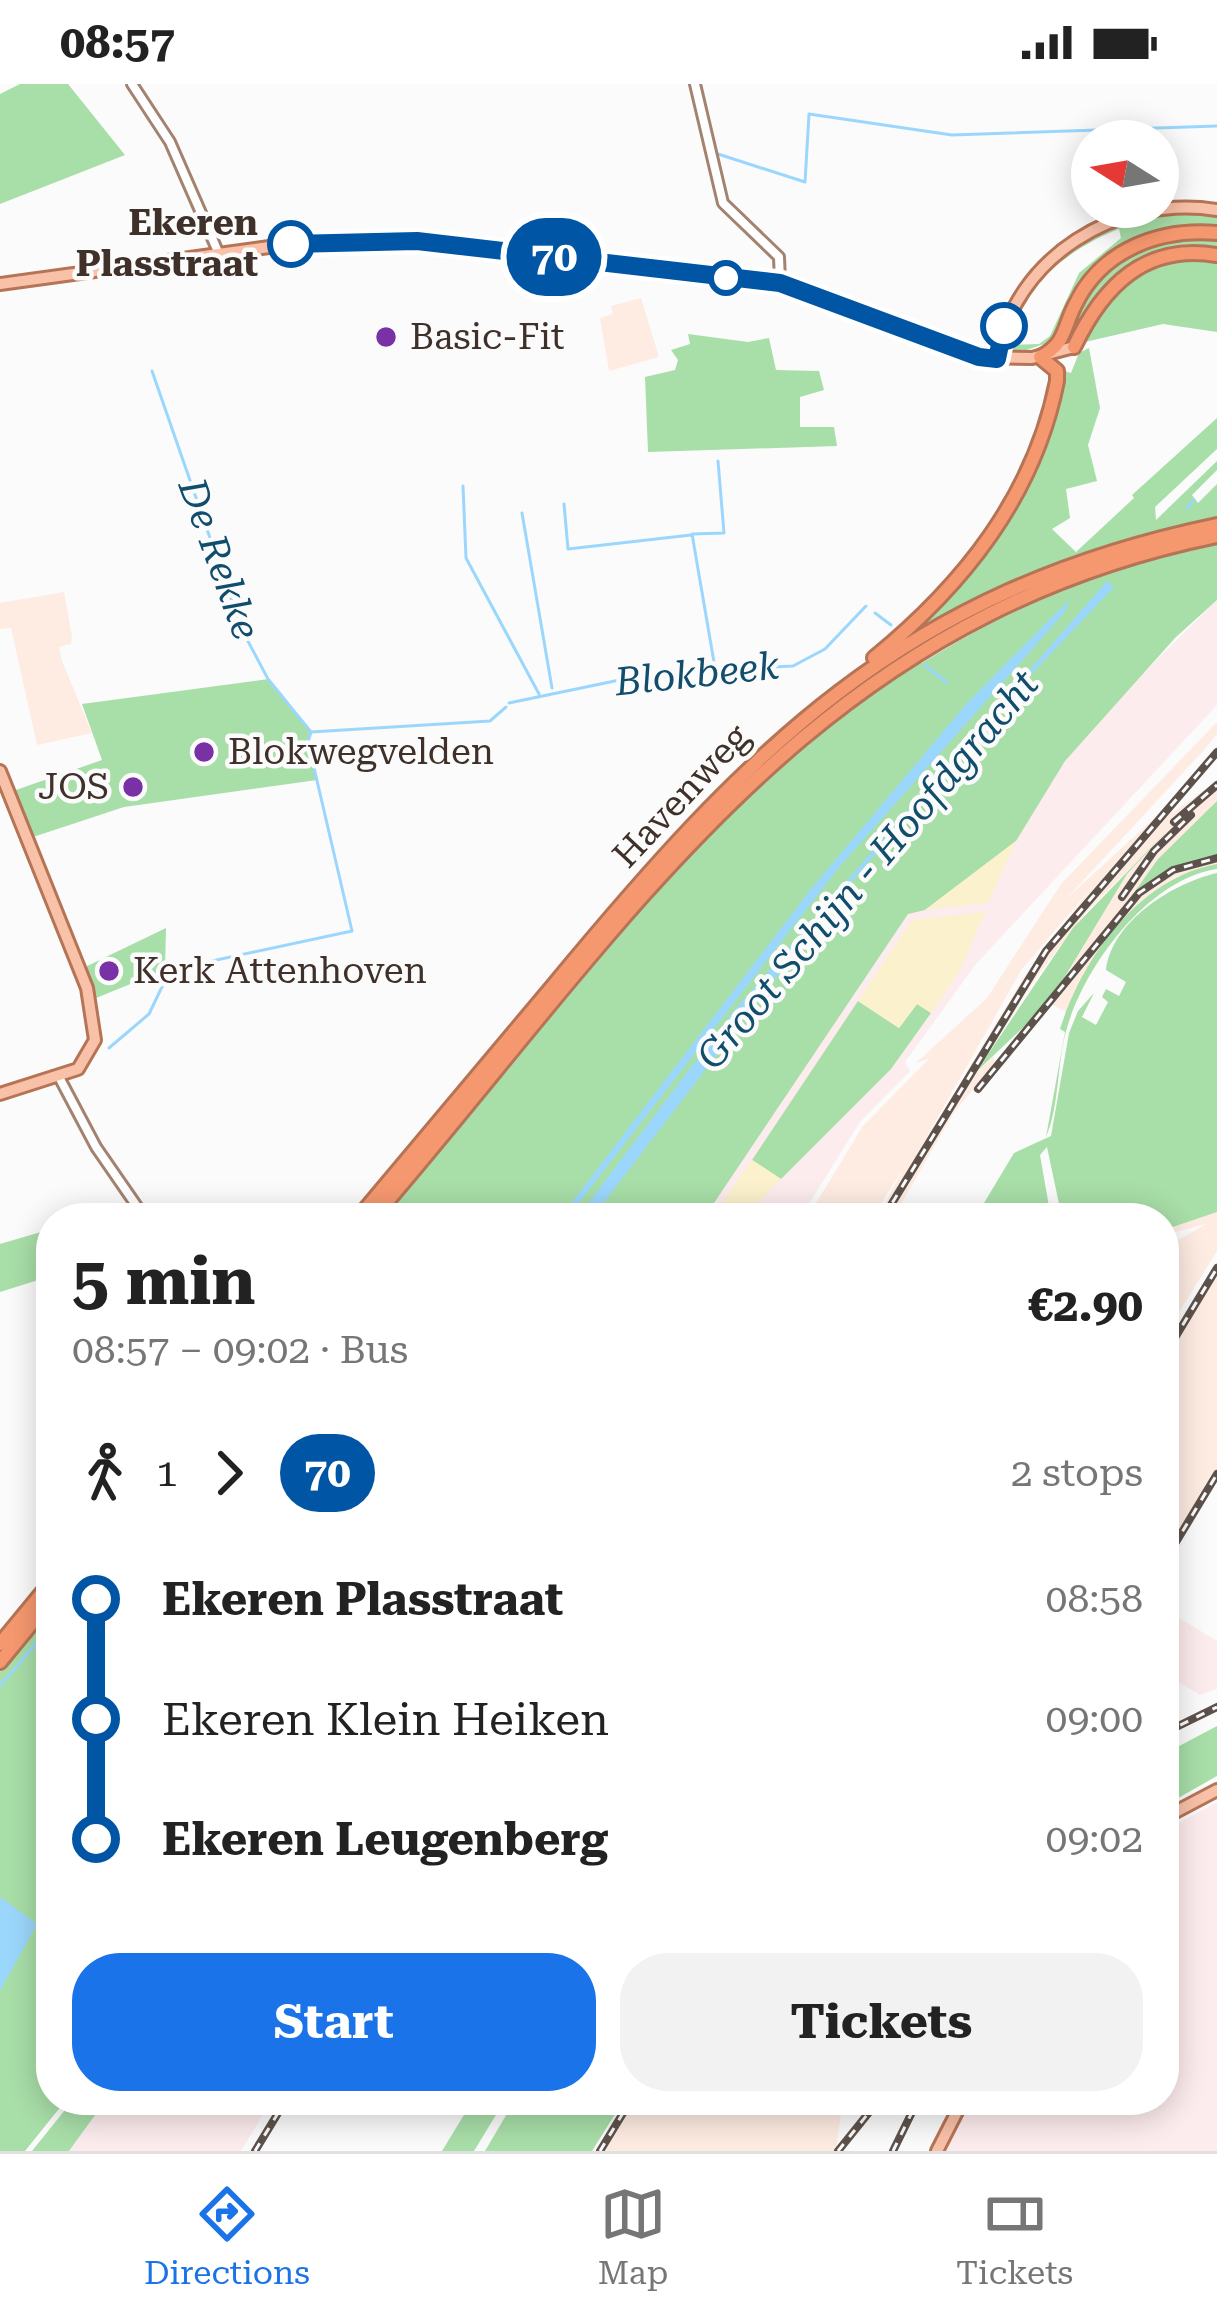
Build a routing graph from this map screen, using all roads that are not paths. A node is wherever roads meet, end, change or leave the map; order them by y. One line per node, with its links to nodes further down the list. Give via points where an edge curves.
1 (133, 84): 5 (street, via 170,142)
2 (695, 84): 7 (street, via 723,202 779,257)
3 (1217, 210): 12 (main road, via 1144,211 1080,237 1020,293)
4 (1217, 233): 9 (highway, via 1144,241)
5 (219, 254): 7 (main road, via 417,241); 8 (main road)
6 (1217, 255): 10 (highway, via 1174,254 1137,267 1101,296)
7 (780, 283): 12 (main road, via 958,352)
8 (0, 284)
9 (1084, 288): 10 (highway, via 1069,334); 11 (highway, via 1063,341)
10 (1075, 346): 11 (main road)
11 (1040, 357): 12 (main road); 15 (highway, via 1057,371 1054,395 1028,472 995,530 933,607)
12 (997, 359)
13 (1217, 525): 15 (highway, Havenweg, via 1115,549 983,603 894,653)
14 (1217, 536): 21 (highway, Havenweg, via 1118,560 988,615 919,651 802,734 688,845)
15 (790, 727): 20 (highway, Havenweg, via 679,835)
16 (0, 771): 17 (main road, via 90,997 94,1040 81,1066)
17 (59, 1077): 18 (main road); 19 (street)
18 (0, 1094)
19 (136, 1203)
20 (371, 1203)
21 (387, 1203)
22 (36, 1600): 24 (highway)
23 (36, 1618): 25 (highway)
24 (0, 1644)
25 (0, 1662)
26 (1217, 1790): 27 (main road)
27 (1179, 1810)
28 (955, 2115): 29 (main road)
29 (937, 2151)

